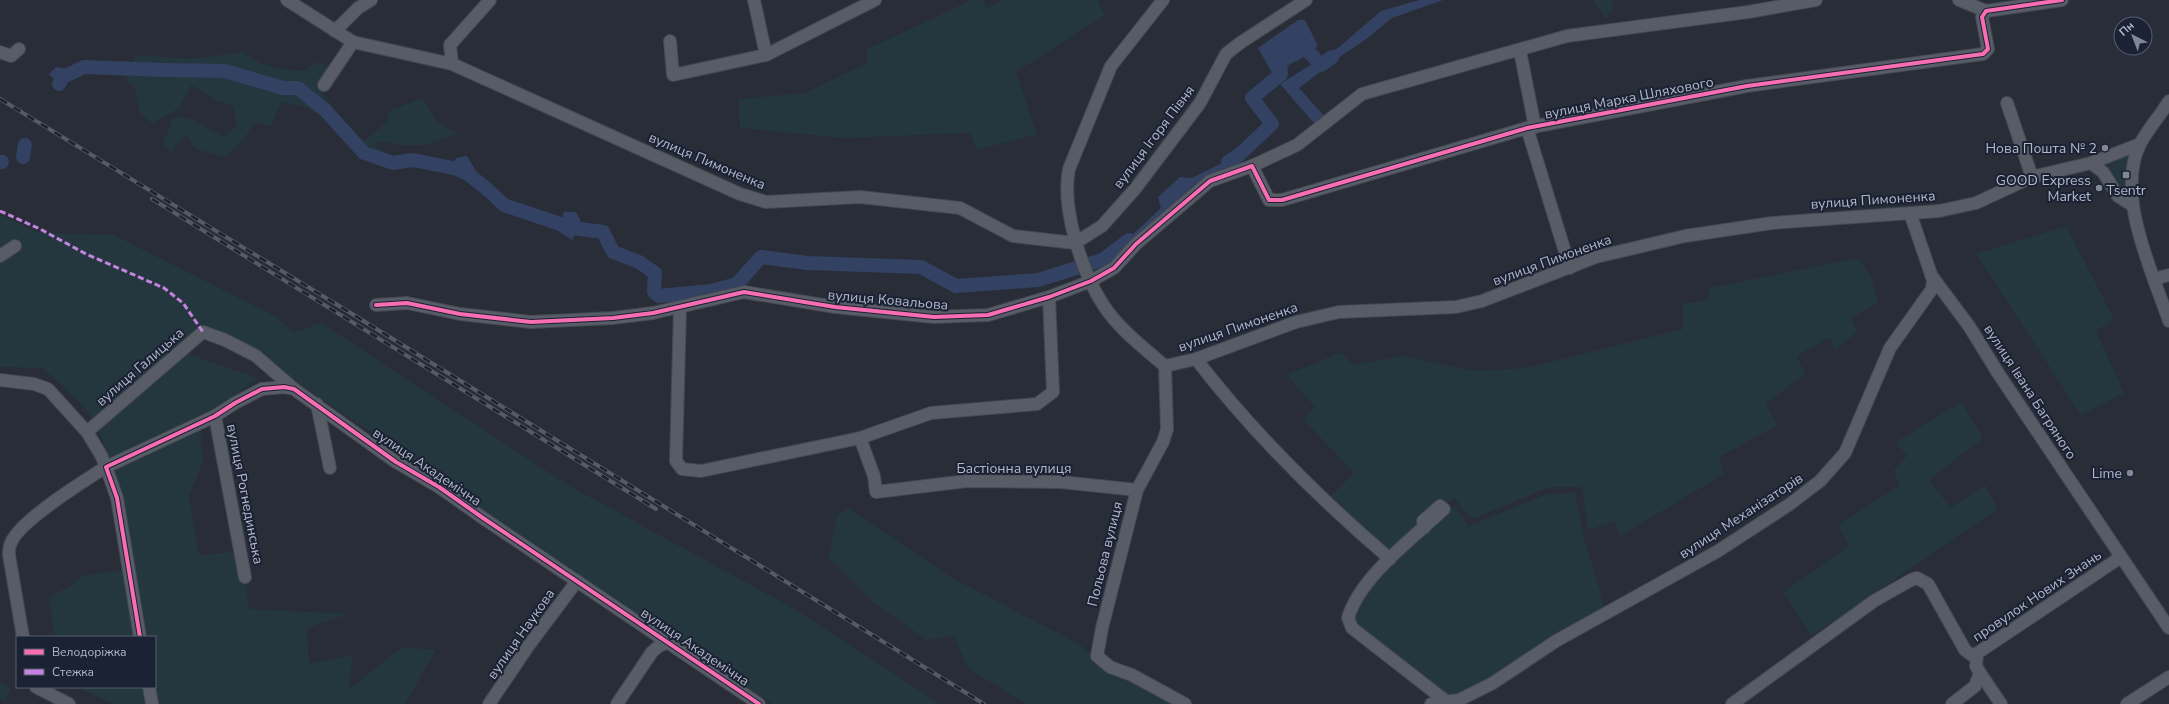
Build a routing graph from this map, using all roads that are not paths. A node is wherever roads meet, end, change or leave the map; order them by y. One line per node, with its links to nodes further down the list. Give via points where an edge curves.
1 (286, 0): 12 (street, вулиця Пимоненка)
2 (371, 0): 12 (street, via 358,8)
3 (490, 0): 19 (street, via 450,45)
4 (754, 0): 18 (street)
5 (875, 0): 18 (street)
6 (1163, 0): 30 (street, via 1111,66 1068,169 1065,185)
7 (1306, 0): 30 (street, вулиця Ігоря Півня, via 1226,54 1200,103 1135,189 1102,226)
8 (1816, 0): 16 (street, via 1748,12 1567,36)
9 (1958, 0): 11 (street)
10 (2062, 0): 11 (street)
11 (1986, 11): 23 (street, вулиця Марка Шляхового, via 1982,17 1988,49 1983,54 1747,86)
12 (335, 31): 14 (street, вулиця Пимоненка)
13 (670, 41): 18 (street, via 673,75)
14 (353, 42): 19 (street, вулиця Пимоненка); 20 (street)
15 (19, 49): 17 (street, via 11,56)
16 (1520, 51): 23 (street); 26 (street, via 1362,94 1297,145)
17 (0, 52)
18 (766, 54)
19 (452, 64): 30 (street, вулиця Пимоненка, via 740,194 766,202 860,197 960,208 1013,236)
20 (324, 85)
21 (2007, 103): 27 (street)
22 (2168, 104): 24 (street)
23 (1531, 128): 26 (street, вулиця Марка Шляхового, via 1282,200 1269,200); 33 (street)
24 (2140, 144): 25 (street, вулиця Пимоненка); 28 (street, via 2131,172)
25 (2091, 162): 27 (street, вулиця Пимоненка); 28 (street, via 2102,172 2118,196)
26 (1252, 166): 36 (street, вулиця Ковальова, via 1210,180 1136,244 1114,268)
27 (2032, 177): 29 (street, вулиця Пимоненка, via 1976,203 1939,211)
28 (2132, 205): 37 (street)
29 (1910, 213): 33 (street, вулиця Пимоненка, via 1772,223 1685,236 1596,258); 34 (street, вулиця Механізаторів)
30 (1075, 243): 36 (street, вулиця Пимоненка)
31 (16, 246): 32 (street)
32 (0, 256)
33 (1570, 268): 44 (street, вулиця Пимоненка, via 1482,301 1456,307 1338,312 1296,322)
34 (1931, 274): 38 (street, вулиця Івана Багряного); 39 (street, вулиця Механізаторів, via 1933,285)
35 (2169, 275): 37 (street)
36 (1090, 279): 40 (street, вулиця Ковальова); 45 (street, вулиця Пимоненка, via 1104,307 1133,338)
37 (2154, 279): 43 (street)
38 (1942, 290): 39 (street, via 1936,289); 56 (street, вулиця Івана Багряного, via 1969,326)
39 (1928, 296): 73 (street, вулиця Механізаторів, via 1884,359 1845,453 1820,481 1708,558 1556,641 1493,683 1459,700)
40 (1049, 297): 42 (street, вулиця Ковальова, via 988,315 934,317 835,307 744,292); 51 (street, via 1053,392 1037,404 931,413)
41 (376, 305): 42 (street, вулиця Ковальова, via 407,303 460,314 531,322 613,318)
42 (680, 308): 51 (street, via 676,460 682,469 701,472)
43 (2168, 315)
44 (1196, 359): 45 (street, вулиця Пимоненка); 57 (street, via 1224,396 1273,448 1330,505)
45 (1165, 366): 54 (street, Польова вулиця, via 1167,429 1163,442)
46 (0, 380): 50 (street, via 34,384 48,389)
47 (294, 389): 48 (street, вулиця Академічна); 49 (street, вулиця Академічна, via 262,389); 50 (street, вулиця Галицька, via 256,356 226,340 203,332)
48 (317, 404): 53 (street); 59 (street, вулиця Академічна, via 396,462 439,487)
49 (215, 416): 52 (street, вулиця Академічна); 58 (street, вулиця Рогнединська)
50 (87, 432): 52 (street)
51 (860, 438): 54 (street, Бастіонна вулиця, via 874,476 876,492 967,481 1061,482)
52 (106, 467): 62 (street, via 47,507 10,543 9,555); 63 (street, via 117,498)
53 (330, 468)
54 (1137, 490): 79 (street, Польова вулиця, via 1097,656 1110,667 1132,675)
55 (1424, 528): 57 (street)
56 (2121, 557): 60 (street, вулиця Івана Багряного); 66 (street, провулок Нових Знань)
57 (1390, 559): 69 (street, via 1366,584 1349,613 1349,625)
58 (246, 577)
59 (577, 581): 61 (street, вулиця Академічна); 76 (street, вулиця Наукова)
60 (2169, 628)
61 (656, 634): 64 (street, вулиця Академічна); 65 (street, via 658,640)
62 (23, 636)
63 (140, 636)
64 (668, 642): 65 (street); 78 (street, вулиця Академічна)
65 (655, 648): 77 (street)
66 (1977, 654): 67 (street, via 1976,666); 72 (street, провулок Нових Знань, via 1970,654 1965,650 1928,584 1916,578 1874,601 1814,643)
67 (1980, 673): 83 (street, via 1975,686); 84 (street)
68 (2169, 677): 85 (street)
69 (1429, 687): 73 (street); 80 (street)
70 (38, 688): 74 (street)
71 (149, 688): 75 (street)
72 (1750, 699): 82 (street)
73 (1447, 702): 81 (street, вулиця Механізаторів)
74 (69, 704)
75 (152, 704)
76 (489, 704)
77 (617, 704)
78 (759, 704)
79 (1185, 704)
80 (1424, 704)
81 (1431, 704)
82 (1732, 704)
83 (1952, 704)
84 (2001, 704)
85 (2127, 704)

